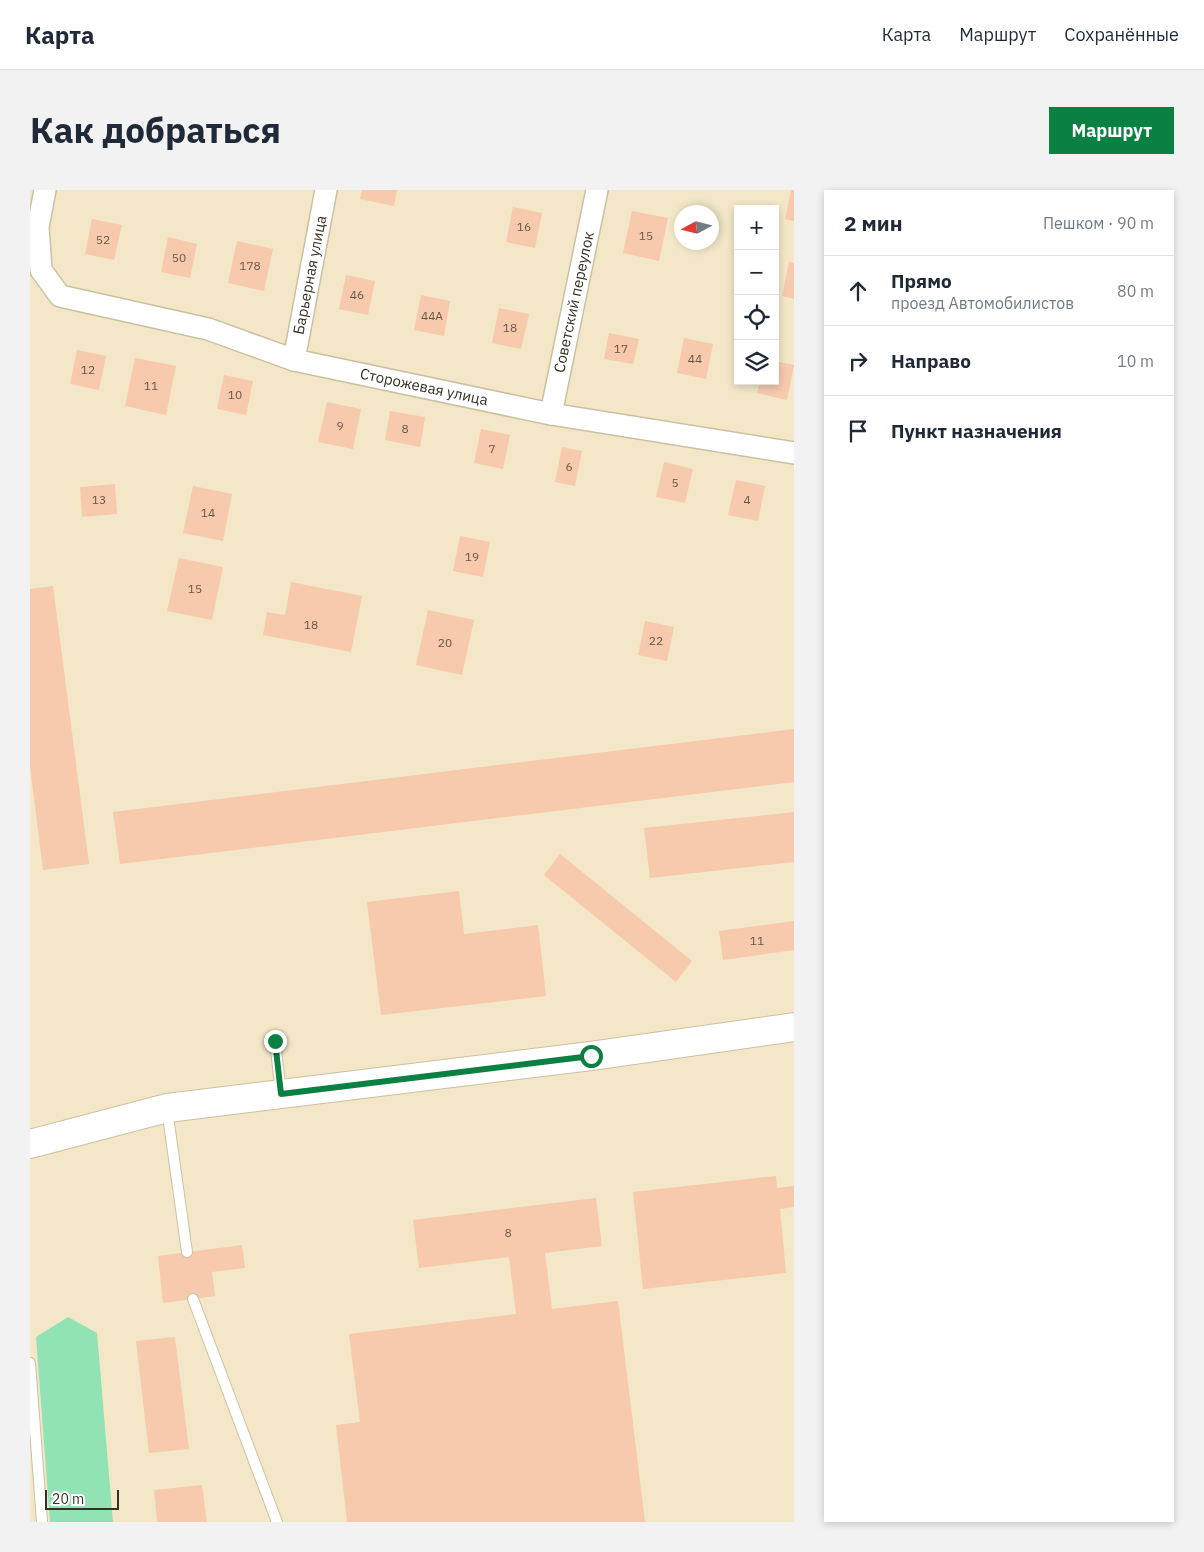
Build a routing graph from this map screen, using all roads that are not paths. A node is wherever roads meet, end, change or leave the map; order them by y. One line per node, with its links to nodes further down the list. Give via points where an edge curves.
1 (45, 190): 4 (street, Сторожевая улица, via 38,227 41,270 60,296 208,329)
2 (326, 190): 4 (street, Барьерная улица)
3 (597, 190): 5 (street, Советский переулок)
4 (294, 360): 5 (street, Сторожевая улица)
5 (551, 414): 6 (street, Сторожевая улица)
6 (794, 453)
7 (794, 1027): 9 (street)
8 (275, 1041): 9 (lane)
9 (281, 1094): 10 (street)
10 (167, 1108): 11 (street); 12 (lane)
11 (30, 1144)
12 (187, 1252)
13 (193, 1299): 16 (lane)
14 (30, 1363): 15 (lane)
15 (42, 1522)
16 (277, 1522)

